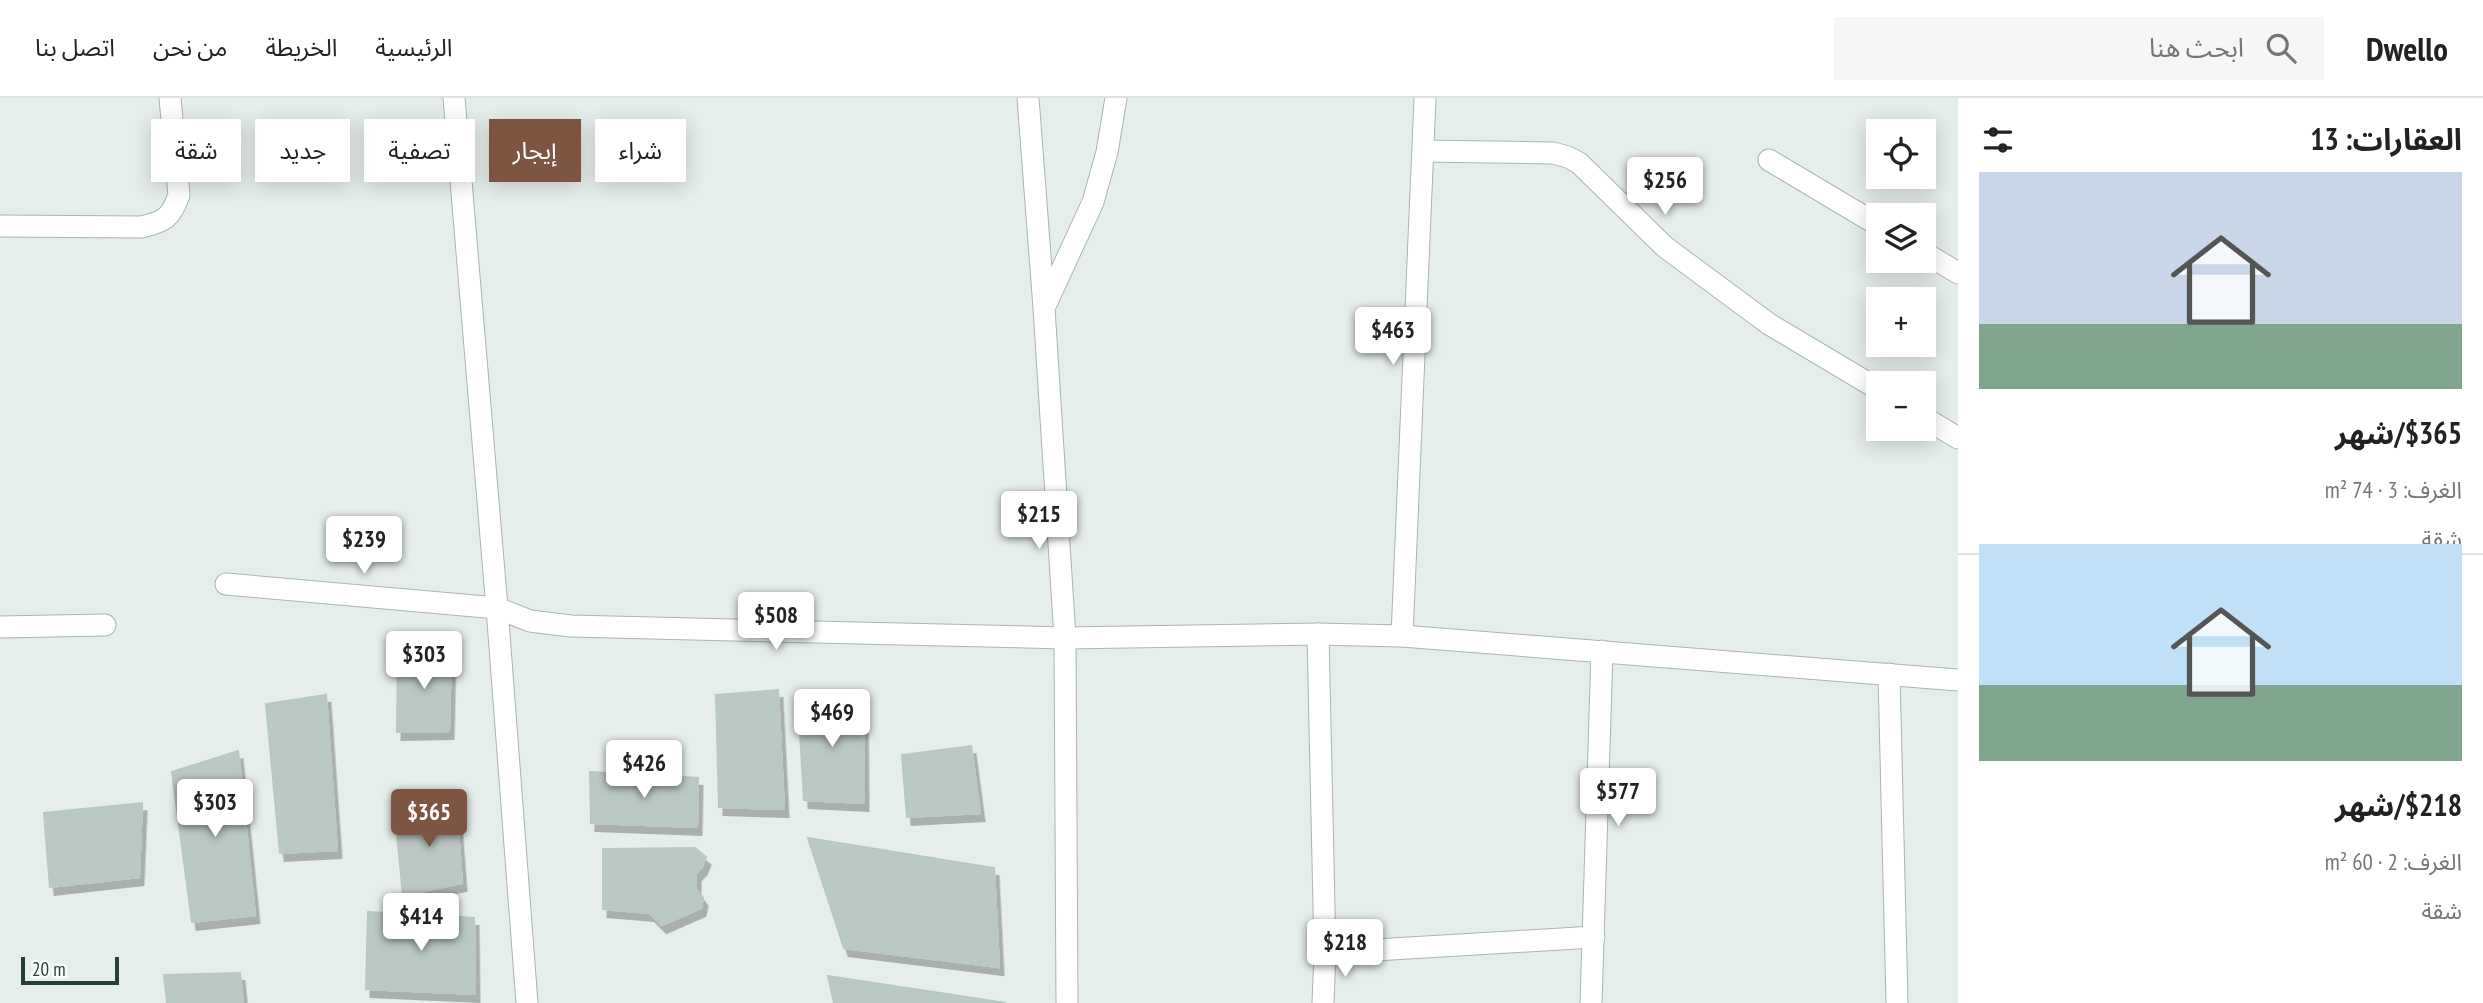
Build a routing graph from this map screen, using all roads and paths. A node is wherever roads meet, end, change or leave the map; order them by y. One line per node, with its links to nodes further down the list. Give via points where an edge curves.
1 (170, 98): 9 (street, via 179,195 174,210 162,223 141,227)
2 (454, 98): 17 (street)
3 (1028, 98): 12 (street)
4 (1116, 98): 12 (street, via 1093,202)
5 (1425, 98): 6 (street)
6 (1424, 151): 13 (street, via 1568,157 1665,247 1769,324); 21 (street)
7 (1769, 160): 8 (street)
8 (1866, 218)
9 (0, 226)
10 (1936, 260): 11 (street)
11 (1958, 273)
12 (1044, 308): 22 (street)
13 (1866, 382)
14 (1936, 424): 15 (street)
15 (1958, 438)
16 (226, 584): 17 (street)
17 (497, 608): 22 (street, via 530,621 570,626); 28 (street)
18 (105, 625): 19 (street)
19 (0, 627)
20 (1318, 634): 21 (street); 22 (street); 27 (street)
21 (1402, 636): 23 (street)
22 (1065, 638): 29 (street)
23 (1602, 651): 24 (street); 26 (street)
24 (1889, 674): 25 (street); 32 (street)
25 (1958, 680)
26 (1594, 937): 27 (street); 31 (street)
27 (1325, 953): 30 (street)
28 (527, 1003)
29 (1067, 1003)
30 (1323, 1003)
31 (1591, 1003)
32 (1897, 1003)

